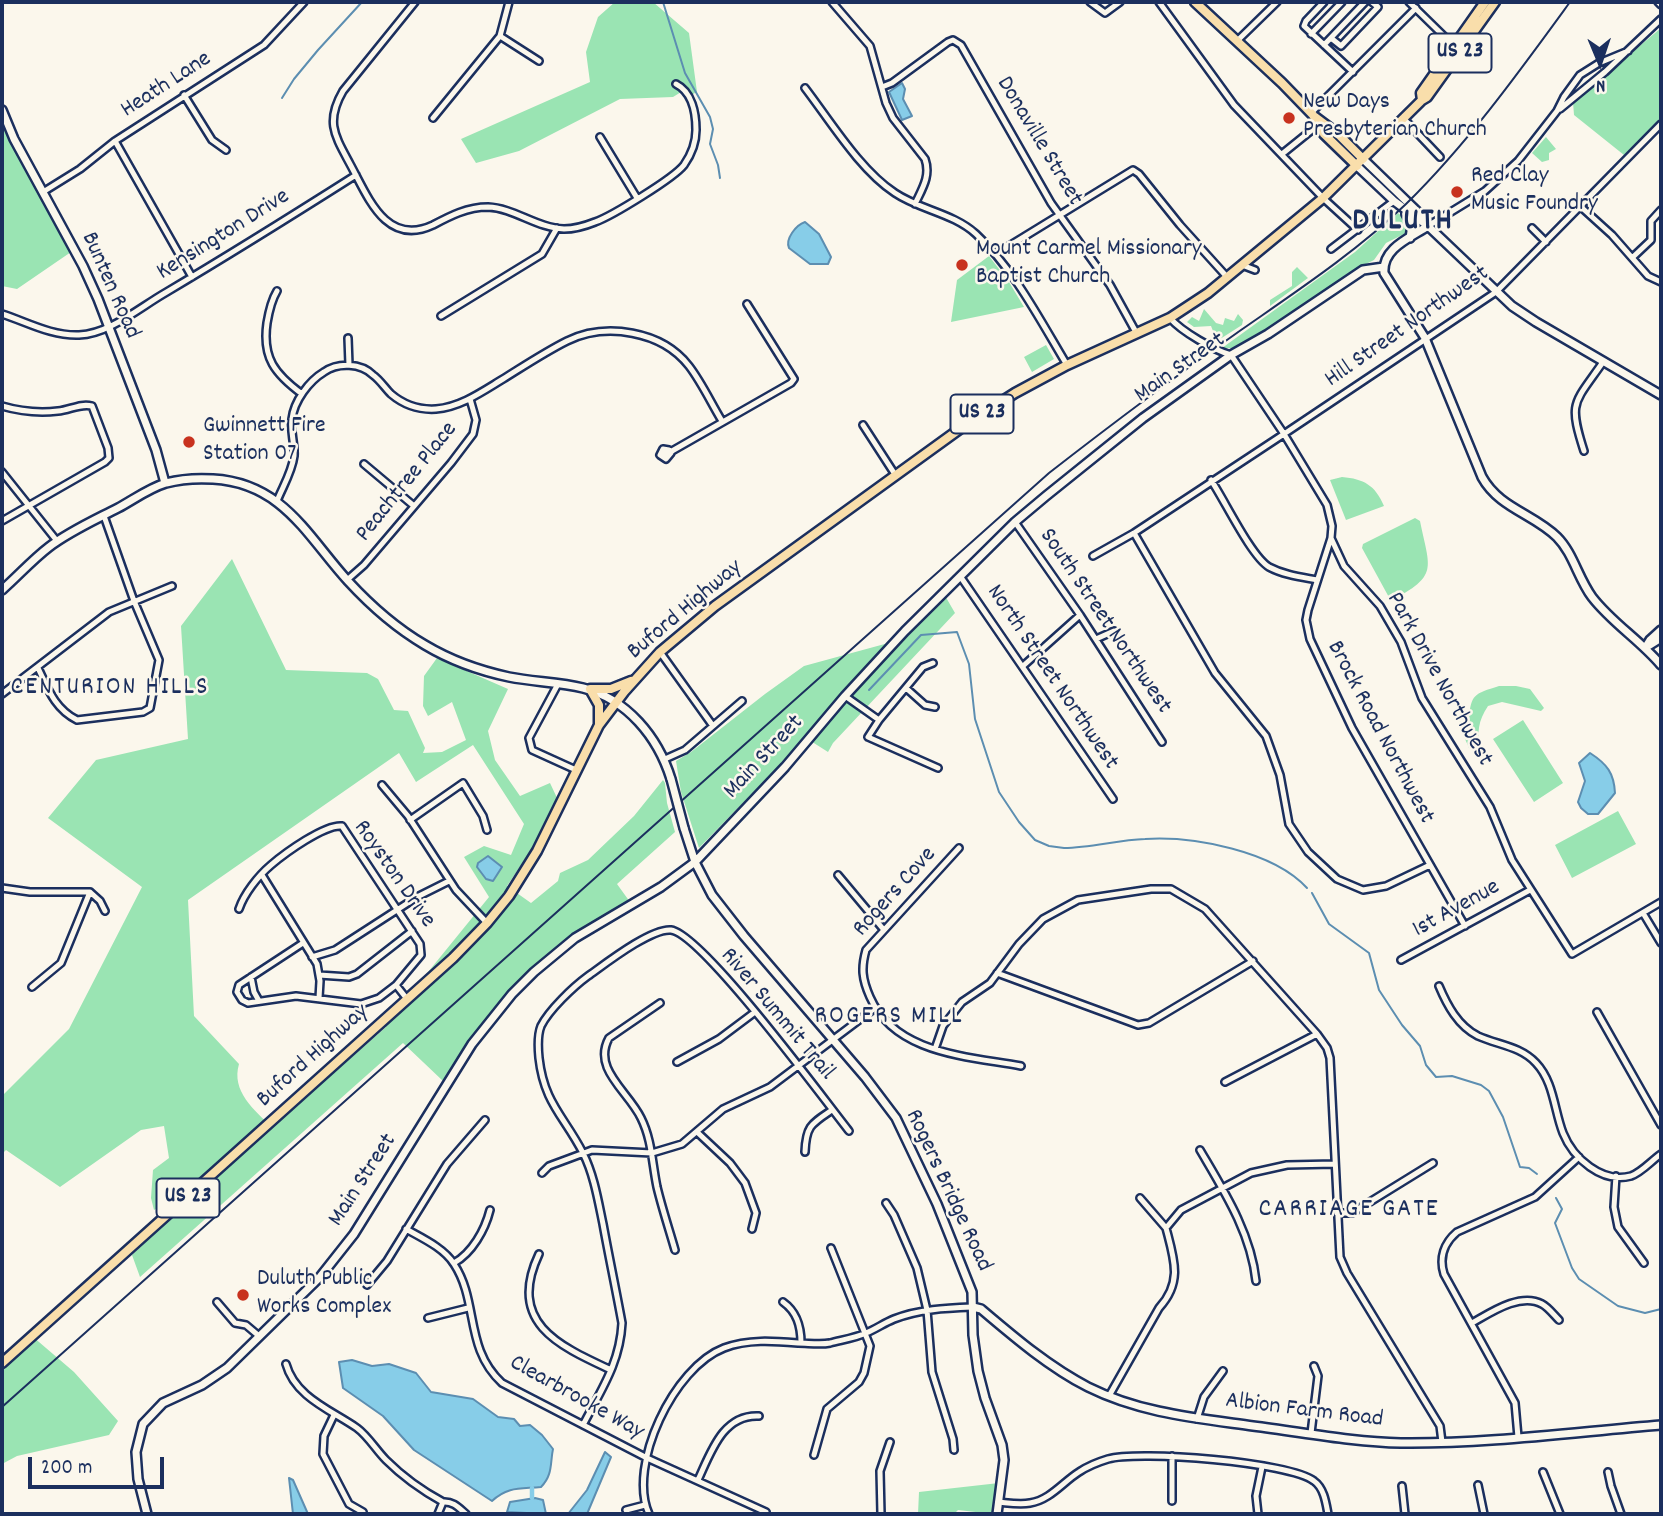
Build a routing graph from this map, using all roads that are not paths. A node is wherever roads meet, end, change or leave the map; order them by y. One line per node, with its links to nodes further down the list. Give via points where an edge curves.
1 (303, 2): 33 (street, Heath Lane, via 264,45)
2 (415, 2): 48 (street, via 335,104 335,136)
3 (509, 2): 20 (street)
4 (832, 2): 32 (street, via 870,46)
5 (1090, 2): 6 (street, via 1105,13)
6 (1120, 2)
7 (1159, 2): 45 (street, via 1223,92)
8 (1195, 2): 22 (main road)
9 (1277, 2): 22 (street)
10 (1324, 2): 19 (street, via 1304,23)
11 (1341, 2): 19 (street)
12 (1365, 2): 21 (street)
13 (1372, 2): 21 (street, via 1378,7 1341,46)
14 (1409, 2): 17 (street)
15 (1485, 2): 24 (main road, US 23)
16 (1495, 2): 24 (main road, Buford Highway / US 23)
17 (1416, 8): 24 (street); 29 (street)
18 (1661, 19): 25 (street)
19 (1311, 34): 23 (street)
20 (499, 36): 26 (street); 38 (street)
21 (1331, 38): 23 (street)
22 (1237, 41): 37 (main road)
23 (1324, 45): 29 (street)
24 (1457, 50): 34 (main road, Buford Highway / US 23); 34 (main road, Buford Highway / US 23, via 1420,93)
25 (1628, 51): 27 (street); 28 (street)
26 (539, 61)
27 (1602, 62): 28 (street); 36 (street, via 1580,75)
28 (1610, 69): 36 (street)
29 (1353, 72): 37 (street)
30 (676, 84): 50 (street, via 689,96 694,112 696,135 690,156 672,178)
31 (805, 88): 53 (street, via 879,180)
32 (882, 88): 53 (street, via 897,125 928,167); 57 (street, Donaville Street, via 953,40 961,45)
33 (184, 95): 43 (street, Heath Lane); 44 (street, via 212,140)
34 (1422, 100): 39 (main road, Buford Highway / US 23)
35 (2, 110): 49 (street, Bunten Road)
36 (1558, 111): 58 (street, via 1529,149 1485,191)
37 (1312, 114): 41 (main road); 47 (main road, via 1339,135)
38 (433, 118)
39 (1404, 119): 46 (street); 47 (main road, Buford Highway / US 23)
40 (1661, 124): 54 (street, Hill Street Northwest)
41 (1318, 125): 45 (street); 47 (main road)
42 (600, 138): 50 (street)
43 (115, 141): 49 (street, Heath Lane); 70 (street)
44 (226, 150)
45 (1282, 154): 51 (street)
46 (1440, 157)
47 (1360, 163): 51 (main road, Buford Highway / US 23); 52 (street); 58 (street)
48 (356, 175): 59 (street, via 380,216 398,229 415,231 468,209 485,207); 70 (street, Kensington Drive)
49 (43, 192): 79 (street, Bunten Road)
50 (637, 198): 59 (street, via 598,222)
51 (1323, 198): 61 (street); 67 (main road, Buford Highway / US 23)
52 (1394, 201): 55 (street); 61 (street)
53 (915, 204): 65 (street, via 960,222)
54 (1580, 206): 63 (street, Hill Street Northwest); 66 (street)
55 (1402, 207): 58 (street); 62 (street, via 1412,222)
56 (1661, 210): 66 (street, via 1651,221 1651,240)
57 (1060, 215): 65 (street); 71 (street, via 1133,170); 80 (street, Donaville Street, via 1110,285)
58 (1428, 226): 62 (street); 74 (street)
59 (557, 228): 77 (street, via 542,254)
60 (1532, 228): 63 (street)
61 (1358, 230): 64 (street)
62 (1410, 238): 68 (street, via 1389,253)
63 (1546, 242): 74 (street, Hill Street Northwest)
64 (1331, 248)
65 (996, 254): 86 (street)
66 (1633, 257): 72 (street, via 1648,276)
67 (1242, 265): 69 (street); 71 (main road, Buford Highway / US 23)
68 (1384, 267): 82 (street, via 1388,283); 83 (street, Main Street, via 1363,270)
69 (1255, 270)
70 (192, 277): 79 (street, Kensington Drive)
71 (1227, 277): 78 (main road, Buford Highway / US 23)
72 (1661, 282)
73 (277, 291): 87 (street, via 271,301 266,351 282,379)
74 (1496, 292): 82 (street, Hill Street Northwest); 84 (street, via 1536,323)
75 (747, 304): 91 (street, via 794,379)
76 (2, 314): 79 (street, via 64,334)
77 (440, 316)
78 (1170, 318): 80 (main road, Buford Highway / US 23); 83 (street)
79 (109, 327): 100 (street, Bunten Road)
80 (1137, 334): 86 (main road, Buford Highway / US 23)
81 (348, 338): 85 (street)
82 (1425, 338): 93 (street, Hill Street Northwest); 122 (street, via 1487,486 1560,540 1593,598)
83 (1231, 355): 93 (street, Brock Road Northwest); 106 (street, Main Street, via 1143,418)
84 (1603, 362): 88 (street); 94 (street, via 1574,407)
85 (349, 365): 87 (street, via 326,370); 89 (street, via 371,372 391,394 413,407 439,409)
86 (1067, 365): 98 (main road, Buford Highway / US 23, via 1015,393)
87 (302, 394): 101 (street, via 292,420 294,456)
88 (1661, 395)
89 (470, 399): 91 (street, via 569,340 593,333 625,332 649,337 672,350 689,366); 103 (street, Peachtree Place, via 477,421 473,434)
90 (2, 406): 102 (street, via 58,411 92,406 108,448 106,462)
91 (722, 421): 95 (street)
92 (863, 425): 98 (street)
93 (1284, 434): 99 (street, Hill Street Northwest); 108 (street, Brock Road Northwest, via 1327,505)
94 (1584, 452)
95 (665, 455)
96 (364, 464): 103 (street)
97 (2, 472): 102 (street)
98 (896, 476): 123 (main road, Buford Highway / US 23, via 715,606)
99 (1211, 480): 107 (street, Hill Street Northwest); 113 (street, via 1251,549 1266,565)
100 (165, 483): 101 (street, Rogers Bridge Road, via 216,479); 104 (street)
101 (277, 501): 112 (street, Rogers Bridge Road, via 300,520)
102 (29, 505): 105 (street); 109 (street)
103 (414, 506): 112 (street, Peachtree Place)
104 (104, 516): 109 (street); 116 (street)
105 (2, 522)
106 (1015, 522): 111 (street, Main Street); 117 (street, South Street Northwest)
107 (1134, 533): 110 (street); 150 (street, via 1215,673 1266,736 1280,775 1289,824 1308,852 1337,879 1363,890 1386,886)
108 (1331, 538): 113 (street, Brock Road Northwest); 155 (street, Park Drive Northwest, via 1344,566 1380,606 1401,642 1422,698 1490,807)
109 (57, 541): 115 (street)
110 (1093, 556)
111 (960, 576): 126 (street, North Street Northwest); 133 (street, Main Street)
112 (347, 580): 129 (street, Rogers Bridge Road, via 386,618 429,648 507,677)
113 (1317, 580): 150 (street, Brock Road Northwest, via 1308,610 1310,639 1352,728)
114 (173, 586): 116 (street)
115 (2, 590)
116 (134, 601): 127 (street, via 109,612); 127 (street, via 159,660 150,708 76,720 51,696)
117 (1080, 615): 121 (street, South Street Northwest); 126 (street)
118 (1115, 631): 121 (street)
119 (1661, 631): 122 (street)
120 (1661, 638): 122 (street)
121 (1096, 639): 140 (street, South Street Northwest)
122 (1645, 648): 125 (street)
123 (660, 652): 128 (main road, Buford Highway / US 23); 139 (street)
124 (933, 663): 130 (street, via 923,667)
125 (1661, 665)
126 (1023, 666): 145 (street, North Street Northwest)
127 (38, 668): 132 (street)
128 (637, 677): 131 (main road, via 621,686); 135 (main road, Buford Highway / US 23)
129 (558, 684): 131 (street, Rogers Bridge Road); 143 (street, via 529,738 532,750)
130 (906, 688): 136 (street, via 925,705); 137 (street)
131 (590, 690): 135 (street, Rogers Bridge Road); 138 (main road, via 599,705)
132 (2, 694)
133 (845, 696): 137 (street); 149 (street, Main Street)
134 (742, 701): 139 (street)
135 (616, 702): 138 (main road, Buford Highway / US 23); 141 (street, Rogers Bridge Road, via 650,734)
136 (935, 707)
137 (879, 720): 142 (street, via 868,737)
138 (599, 725): 143 (main road, Buford Highway / US 23)
139 (713, 726): 141 (street, via 685,750)
140 (1163, 742)
141 (665, 759): 149 (street, Rogers Bridge Road, bridge)
142 (938, 768)
143 (576, 770): 162 (main road, Buford Highway / US 23, via 537,850)
144 (382, 785): 146 (street)
145 (1112, 799)
146 (410, 820): 147 (street, via 463,783); 153 (street)
147 (487, 830)
148 (959, 848): 164 (street, Rogers Cove)
149 (695, 862): 185 (street, Rogers Bridge Road, via 712,895); 230 (street, Main Street, via 565,946 512,994 472,1044 354,1234 320,1277)
150 (1430, 865): 163 (street, Brock Road Northwest)
151 (262, 875): 158 (street, Royston Drive, via 326,828 339,825); 159 (street, Royston Drive); 166 (street)
152 (838, 875): 164 (street)
153 (449, 881): 158 (street); 162 (street)
154 (2, 888): 156 (street)
155 (1530, 890): 161 (street, Park Drive Northwest, via 1572,954); 163 (street, 1st Avenue)
156 (90, 892): 160 (street); 176 (street, via 61,963)
157 (1661, 902): 161 (street)
158 (398, 908): 165 (street, Royston Drive); 168 (street, via 335,950)
159 (239, 909)
160 (105, 911)
161 (1643, 913): 167 (street)
162 (487, 923): 178 (main road, Buford Highway / US 23)
163 (1465, 926): 169 (street, 1st Avenue)
164 (884, 930): 181 (street, Rogers Cove, via 866,950 861,968)
165 (412, 931): 172 (street, via 358,974); 174 (street, Royston Drive, via 421,955)
166 (303, 943): 168 (street); 173 (street)
167 (1661, 943)
168 (312, 957): 172 (street)
169 (1401, 960)
170 (1253, 961): 171 (street, via 1149,1023 1138,1025); 171 (street, via 1205,909 1171,889 1078,900 1060,908 1043,919); 184 (street)
171 (997, 973): 186 (street, via 962,1002 943,1026)
172 (319, 975): 177 (street)
173 (251, 977): 179 (street); 179 (street, via 237,992 245,1002)
174 (396, 985): 177 (street, Royston Drive, via 361,1004); 178 (street)
175 (1439, 986): 201 (street, via 1447,1005 1467,1029 1514,1048 1541,1068 1563,1133)
176 (33, 987)
177 (319, 998): 179 (street, Royston Drive, via 296,996)
178 (407, 999): 232 (main road, Buford Highway / US 23)
179 (260, 1002)
180 (660, 1003): 199 (street, via 609,1038 603,1053 608,1070 649,1133)
181 (875, 1008): 185 (street); 186 (street, Rogers Cove, via 904,1037)
182 (755, 1012): 187 (street); 188 (street, River Summit Trail); 198 (street, River Summit Trail, via 683,933 672,930 661,930 643,940 578,984 542,1024 538,1046 543,1085)
183 (1597, 1013): 193 (street)
184 (1317, 1034): 190 (street); 203 (street, via 1330,1058)
185 (833, 1041): 188 (street); 223 (street, Rogers Bridge Road, via 896,1118 957,1250)
186 (935, 1049): 189 (street, Rogers Cove)
187 (677, 1062)
188 (799, 1066): 191 (street, River Summit Trail); 195 (street, via 770,1087 723,1109)
189 (1021, 1066)
190 (1225, 1082)
191 (832, 1110): 194 (street, River Summit Trail); 197 (street, via 806,1133)
192 (485, 1119): 212 (street, via 447,1164)
193 (1661, 1125)
194 (849, 1131)
195 (696, 1132): 199 (street, via 682,1143); 213 (street, via 745,1183 757,1213)
196 (1200, 1150): 206 (street)
197 (805, 1152)
198 (583, 1153): 199 (street); 204 (street); 235 (street, River Summit Trail, via 595,1187 622,1323 621,1345)
199 (652, 1153): 215 (street)
200 (1661, 1154): 205 (street, via 1630,1176)
201 (1579, 1157): 205 (street, via 1599,1172); 228 (street, via 1535,1197 1450,1239 1442,1268)
202 (1433, 1163): 210 (street, via 1352,1213)
203 (1335, 1164): 206 (street, via 1269,1168); 210 (street)
204 (542, 1172)
205 (1616, 1176): 218 (street, via 1618,1227)
206 (1222, 1189): 211 (street, via 1181,1210); 219 (street, via 1252,1251)
207 (1140, 1198): 211 (street)
208 (886, 1203): 225 (street, via 911,1252)
209 (490, 1210): 217 (street, via 476,1242)
210 (1337, 1213): 246 (street, via 1340,1256 1347,1273 1440,1426)
211 (1166, 1228): 237 (street, via 1175,1279)
212 (405, 1229): 217 (street); 220 (street)
213 (752, 1229)
214 (831, 1248): 229 (street)
215 (675, 1250)
216 (539, 1254): 235 (street, via 528,1295 537,1321 559,1342)
217 (454, 1263): 224 (street, Clearbrooke Way)
218 (1644, 1263)
219 (1256, 1281)
220 (367, 1285)
221 (217, 1302): 230 (street, via 235,1323)
222 (783, 1303): 231 (street, via 798,1319)
223 (973, 1307): 225 (street); 237 (street, Albion Farm Road, via 1048,1362); 259 (street, Rogers Bridge Road, via 978,1371 1004,1460)
224 (468, 1308): 226 (street); 242 (street, Clearbrooke Way, via 489,1370 522,1395)
225 (927, 1310): 229 (street, via 894,1319); 247 (street, via 932,1372)
226 (428, 1318)
227 (1559, 1320): 228 (street, via 1542,1304 1527,1301 1502,1307)
228 (1472, 1323): 244 (street, via 1515,1403)
229 (866, 1334): 231 (street, via 825,1344); 248 (street, via 870,1346 864,1373 827,1409)
230 (259, 1336): 264 (street, Main Street, via 216,1376 163,1403 143,1424 136,1452)
231 (801, 1343): 250 (street, via 746,1342 697,1364 672,1393)
232 (2, 1363)
233 (286, 1364): 238 (street, via 298,1388)
234 (1314, 1366): 243 (street, via 1318,1376)
235 (611, 1370): 242 (street, River Summit Trail)
236 (1223, 1371): 240 (street, via 1204,1397)
237 (1109, 1396): 240 (street, Albion Farm Road)
238 (334, 1415): 258 (street, via 358,1429 413,1484); 262 (street, via 324,1436 323,1454 349,1504)
239 (759, 1416): 254 (street, via 736,1420 722,1432)
240 (1197, 1419): 243 (street, Albion Farm Road)
241 (1661, 1424): 244 (street, Albion Farm Road)
242 (583, 1425): 250 (street, Clearbrooke Way)
243 (1311, 1433): 246 (street, Albion Farm Road, via 1398,1443)
244 (1518, 1437): 246 (street, Albion Farm Road)
245 (890, 1442): 268 (street, via 880,1471)
246 (1442, 1442)
247 (954, 1450)
248 (814, 1455)
249 (1172, 1456): 251 (street); 257 (street); 259 (street, via 1112,1458 1078,1472 1046,1498 1032,1503)
250 (647, 1458): 254 (street, Clearbrooke Way); 260 (street, via 642,1482)
251 (1262, 1467): 270 (street, via 1256,1496); 271 (street, via 1314,1480)
252 (1543, 1472): 274 (street)
253 (1608, 1472): 275 (street)
254 (698, 1480): 263 (street, Clearbrooke Way)
255 (1478, 1485): 273 (street)
256 (1402, 1486): 272 (street)
257 (1172, 1501)
258 (443, 1502): 265 (street); 266 (street)
259 (998, 1502): 269 (street, Rogers Bridge Road)
260 (645, 1505): 261 (street); 267 (street)
261 (626, 1510)
262 (363, 1512)
263 (766, 1512)
264 (147, 1514)
265 (438, 1514)
266 (466, 1514)
267 (649, 1514)
268 (881, 1514)
269 (998, 1514)
270 (1258, 1514)
271 (1328, 1514)
272 (1405, 1514)
273 (1484, 1514)
274 (1560, 1514)
275 (1621, 1514)

